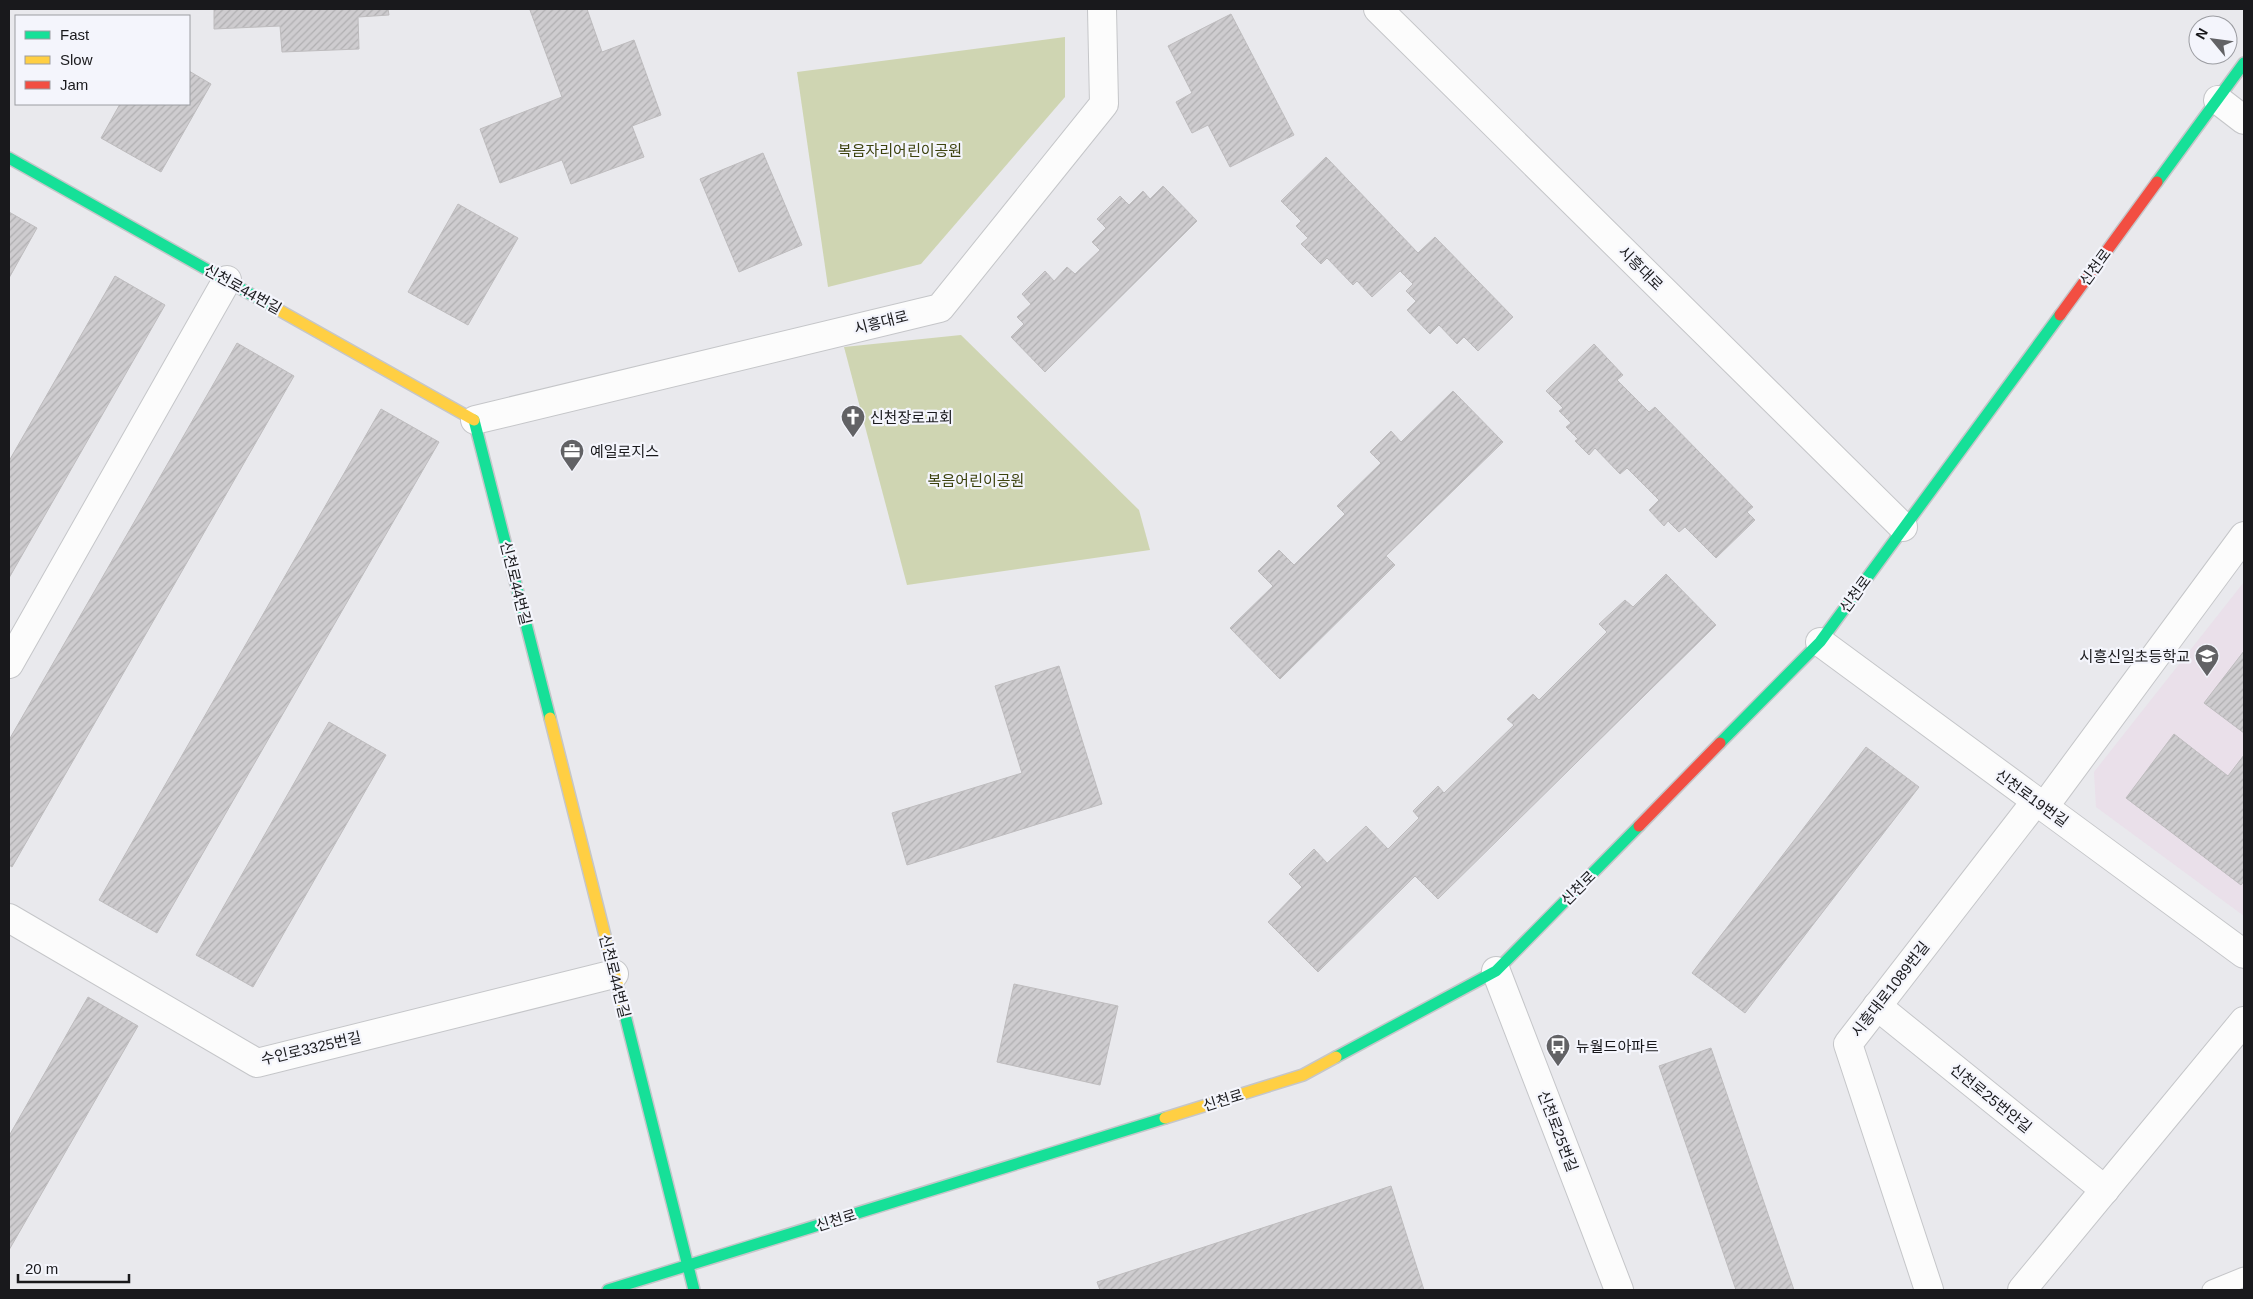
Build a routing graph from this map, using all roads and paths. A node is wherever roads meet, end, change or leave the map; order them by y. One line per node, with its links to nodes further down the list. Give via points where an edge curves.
1 (1102, 9): 8 (street, 시흥대로, via 1104,104 940,308)
2 (1378, 9): 9 (street, 시흥대로)
3 (2244, 63): 4 (street, 신천로)
4 (2218, 100): 5 (street); 9 (street, 신천로)
5 (2244, 120)
6 (9, 158): 7 (street, 신천로44번길)
7 (227, 280): 8 (street, 신천로44번길); 12 (street)
8 (475, 420): 17 (street, 신천로44번길)
9 (1903, 528): 11 (street, 신천로)
10 (2244, 536): 13 (street, 시흥대로1089번길)
11 (1820, 642): 13 (street, 신천로19번길); 16 (street, 신천로)
12 (9, 664)
13 (2040, 804): 15 (street, 신천로19번길); 18 (street, 시흥대로1089번길)
14 (9, 918): 17 (street, 수인로3325번길, via 257,1063)
15 (2244, 954)
16 (1496, 971): 21 (street, 신천로, via 1303,1075); 25 (street, 신천로25번길)
17 (614, 974): 21 (street, 신천로44번길)
18 (1877, 1006): 20 (street, 신천로25번안길); 26 (street, 시흥대로1089번길, via 1848,1044)
19 (2244, 1022): 20 (street)
20 (2105, 1190): 27 (street)
21 (688, 1266): 23 (street, 신천로); 24 (street, 신천로44번길)
22 (2244, 1277): 28 (lane)
23 (608, 1290)
24 (694, 1290)
25 (1619, 1290)
26 (1929, 1290)
27 (2022, 1290)
28 (2212, 1290)

